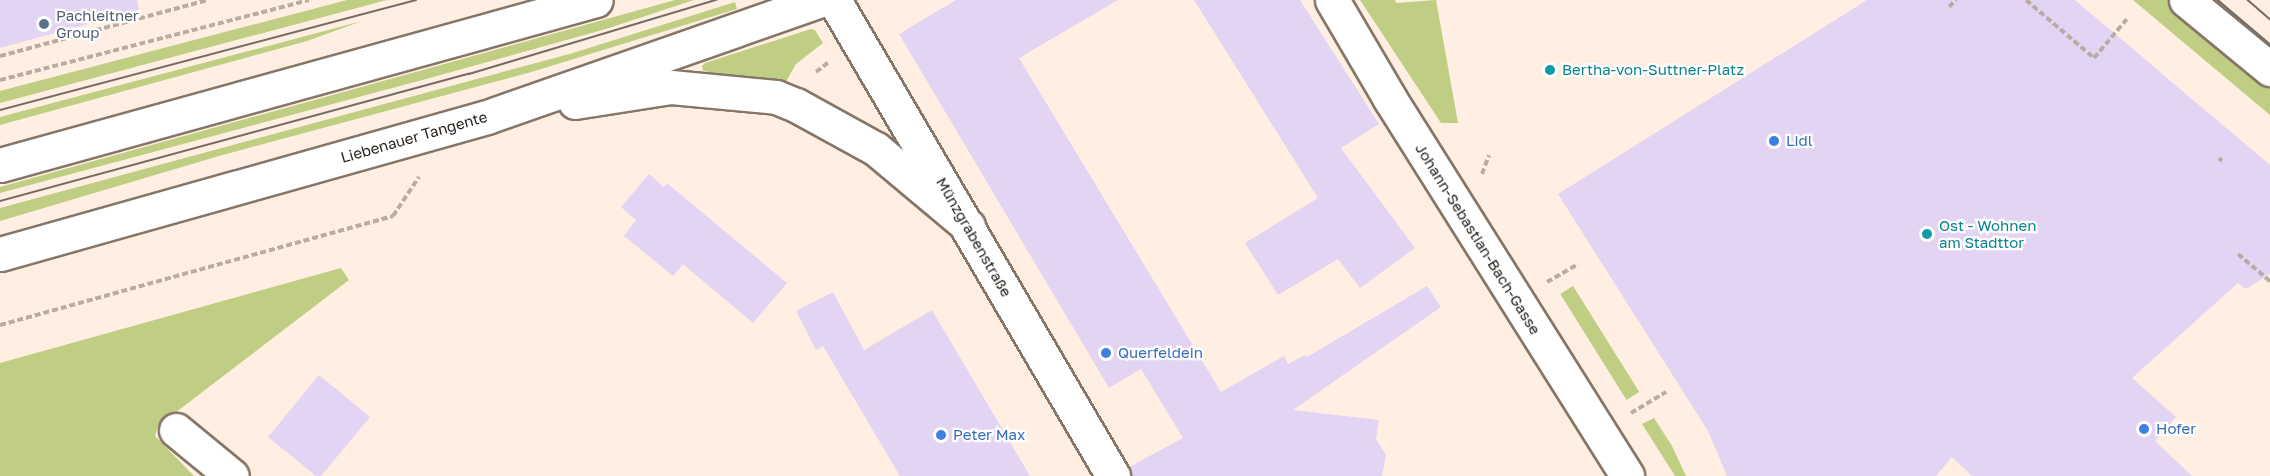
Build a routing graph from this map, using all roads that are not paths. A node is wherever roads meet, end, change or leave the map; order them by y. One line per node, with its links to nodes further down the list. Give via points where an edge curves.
1 (596, 0): 6 (main road)
2 (821, 0): 8 (main road, Liebenauer Tangente)
3 (834, 0): 10 (main road, Münzgrabenstraße)
4 (1332, 0): 15 (main road, Johann-Sebastian-Bach-Gasse, via 1390,99)
5 (2187, 0): 7 (main road)
6 (559, 7): 9 (main road)
7 (2270, 69)
8 (487, 117): 10 (main road, via 671,87 776,97 876,149); 11 (main road, Liebenauer Tangente)
9 (0, 165)
10 (968, 226): 14 (main road, Münzgrabenstraße)
11 (0, 254)
12 (176, 430): 13 (main road)
13 (232, 476)
14 (1113, 476)
15 (1628, 476)

